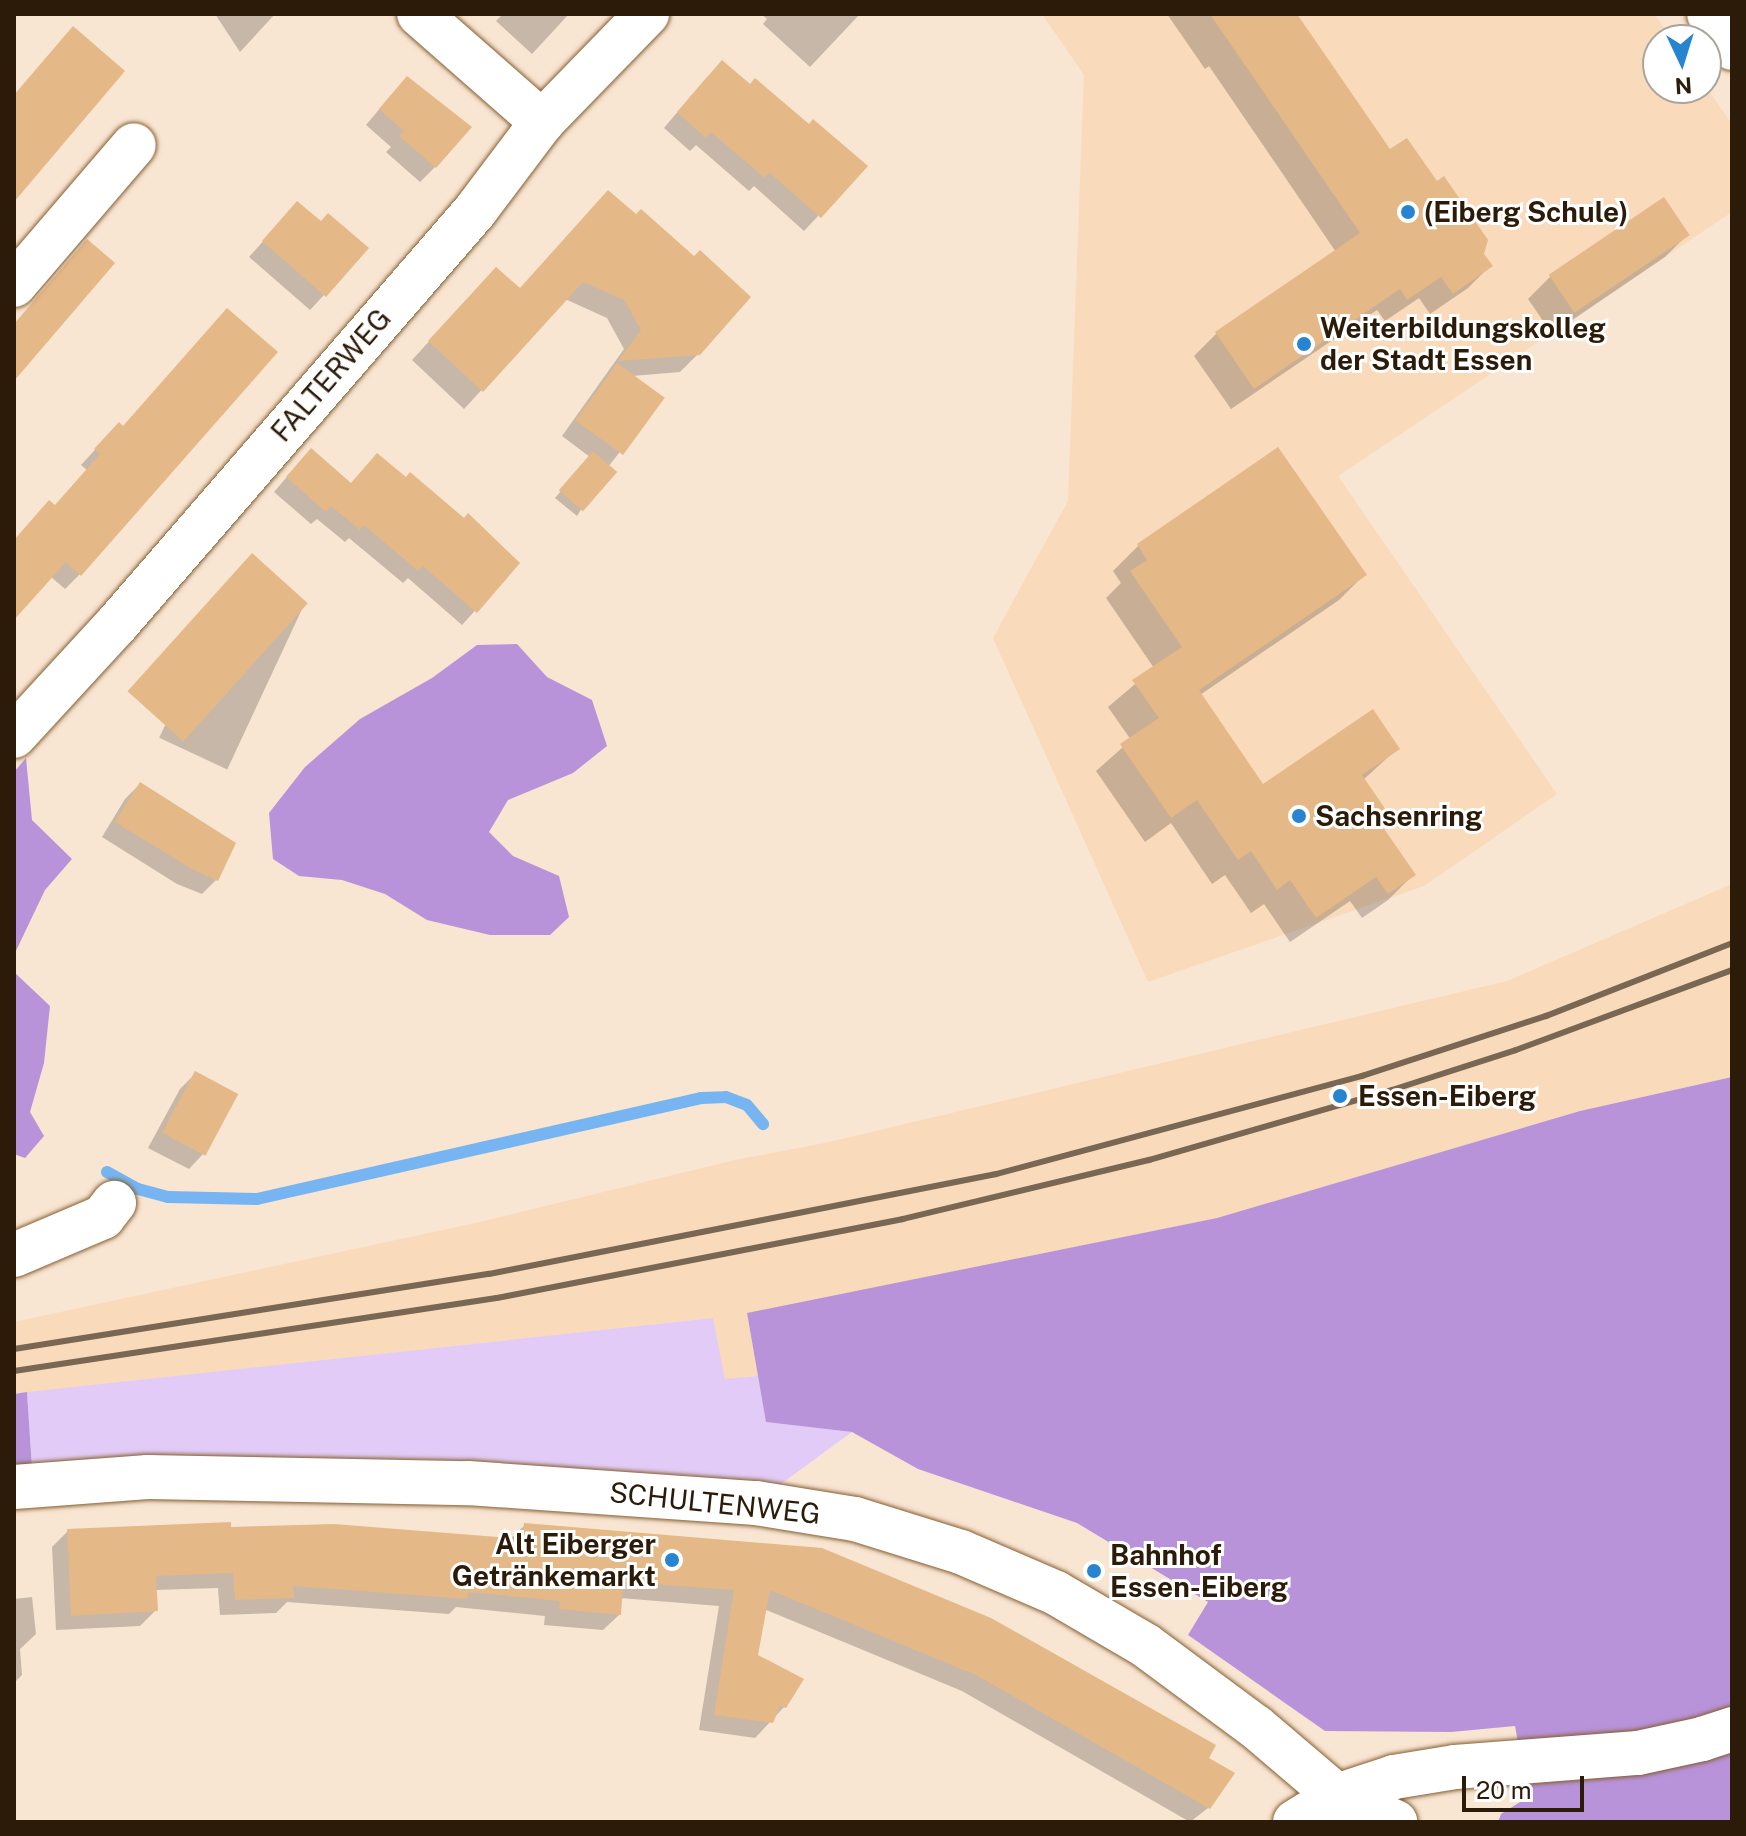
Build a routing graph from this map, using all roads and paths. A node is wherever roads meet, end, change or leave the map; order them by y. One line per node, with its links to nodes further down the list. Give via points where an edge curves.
1 (419, 14): 5 (street)
2 (647, 14): 5 (street, FALTERWEG)
3 (1709, 14): 4 (street)
4 (1732, 48)
5 (542, 122): 8 (street, FALTERWEG, via 475,211)
6 (134, 145): 7 (street)
7 (14, 285)
8 (14, 736)
9 (114, 1203): 10 (street, via 103,1217)
10 (14, 1255)
11 (14, 1487): 13 (street, SCHULTENWEG, via 148,1477 468,1483 756,1503 855,1519 974,1558 1056,1593 1132,1637 1256,1727)
12 (1732, 1729): 13 (street, via 1638,1753 1394,1777)
13 (1342, 1809): 14 (street); 15 (street, SCHULTENWEG)
14 (1295, 1822)
15 (1395, 1822)

